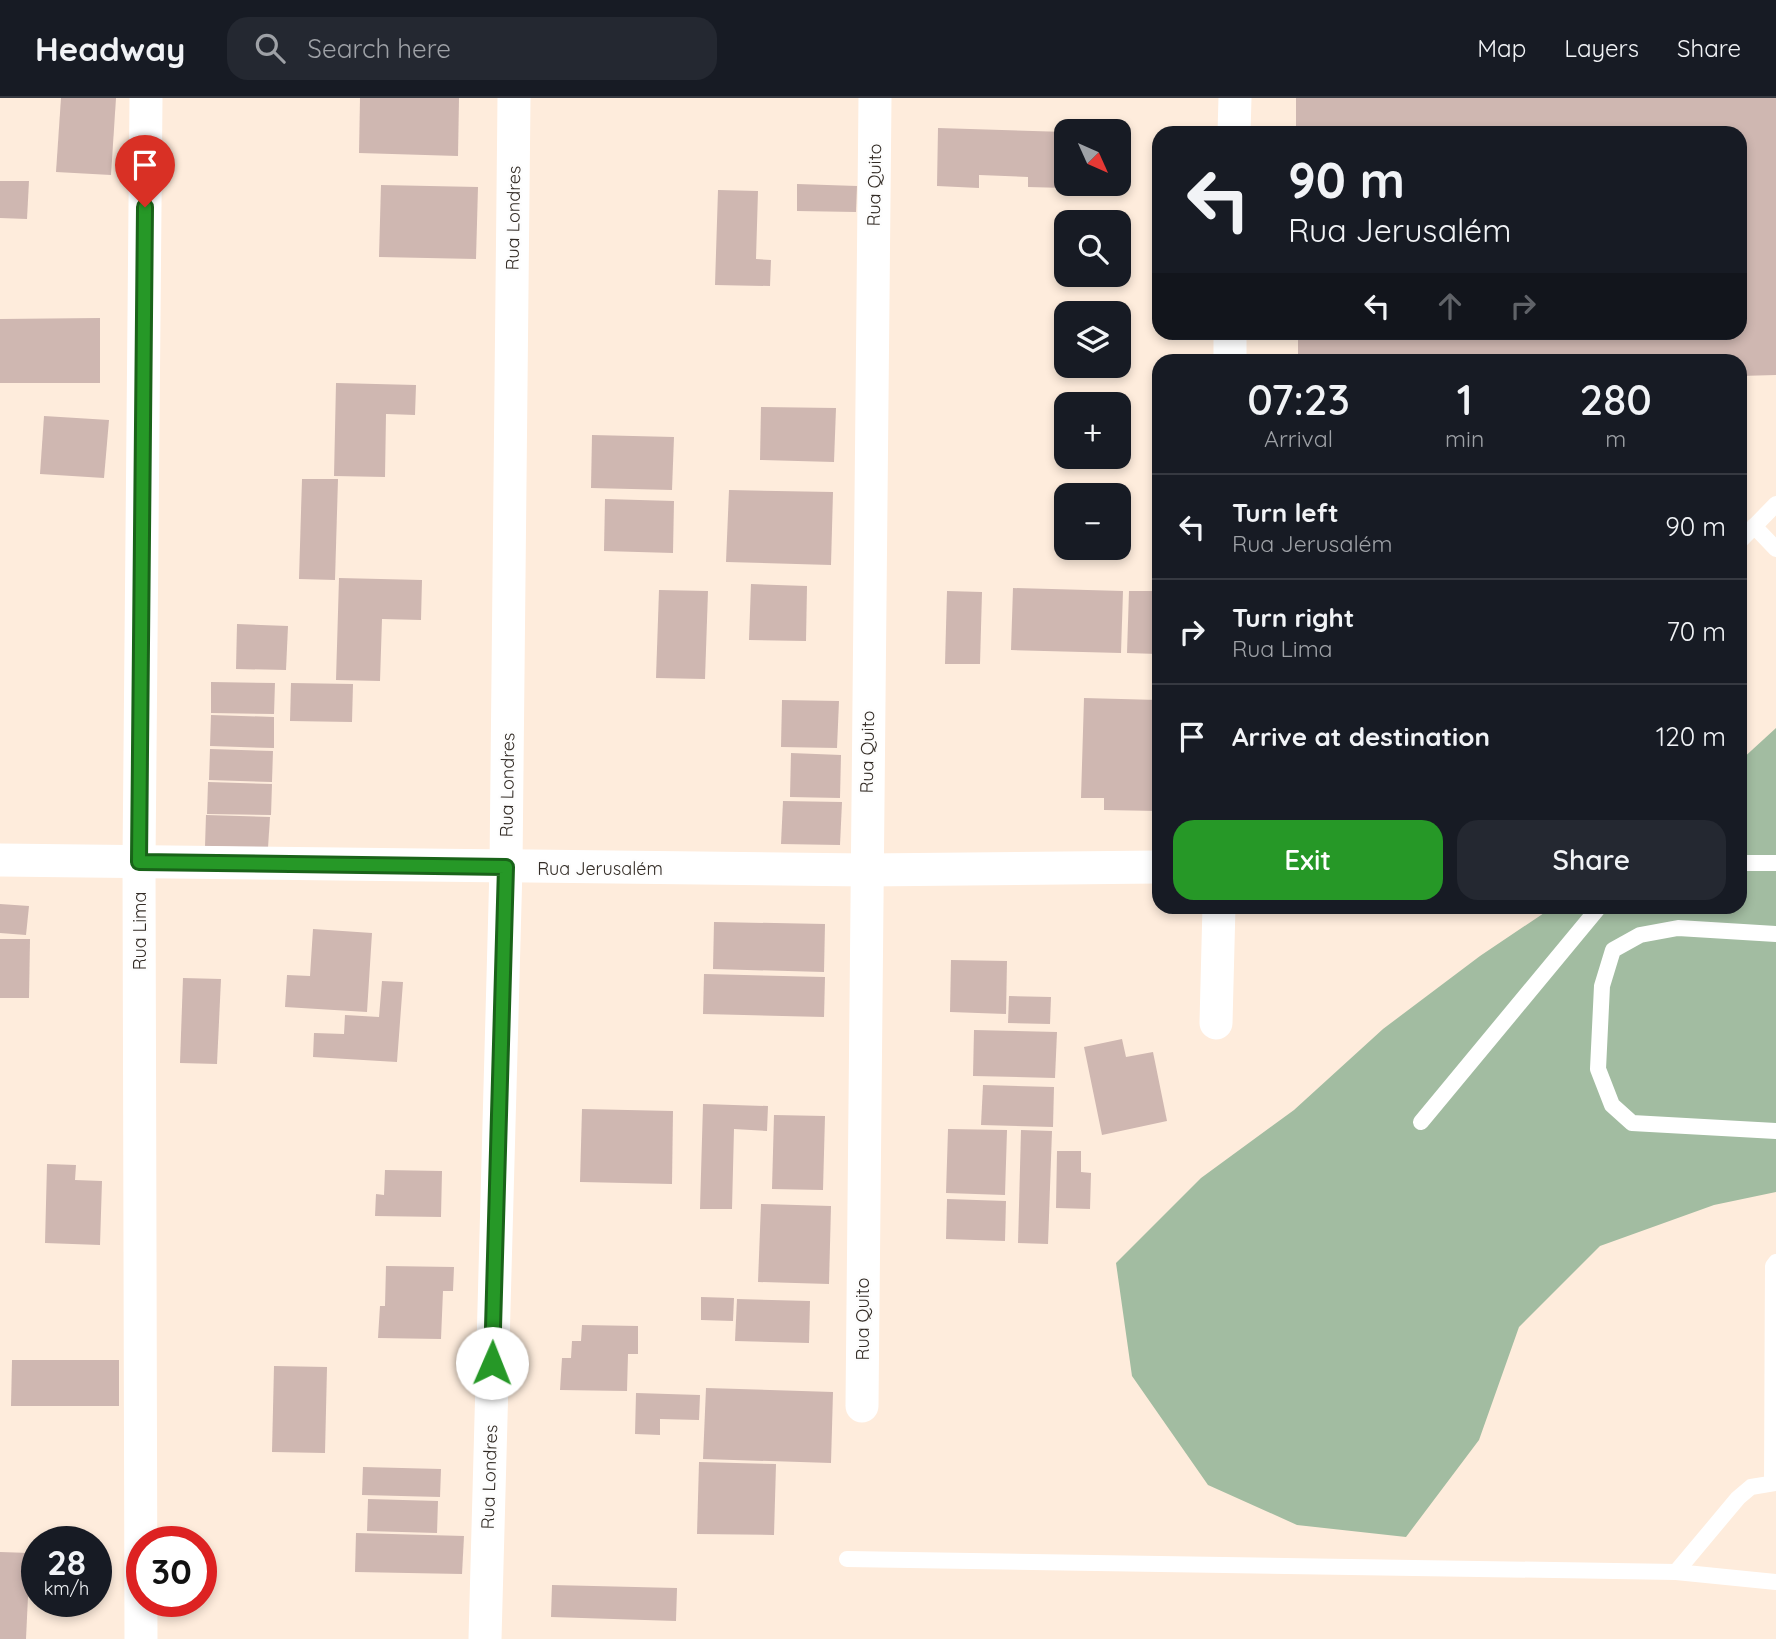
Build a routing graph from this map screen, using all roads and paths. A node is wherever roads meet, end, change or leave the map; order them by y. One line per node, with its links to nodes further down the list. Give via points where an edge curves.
1 (146, 98): 11 (street, Rua Lima)
2 (514, 98): 14 (street, Rua Londres)
3 (875, 98): 16 (street, Rua Quito)
4 (1235, 98): 5 (street)
5 (1234, 126)
6 (1776, 504): 7 (lane)
7 (1754, 526): 8 (lane); 9 (lane)
8 (1747, 534)
9 (1776, 549)
10 (0, 860): 11 (street, Rua Jerusalém)
11 (139, 862): 14 (street, Rua Jerusalém); 32 (street, Rua Lima)
12 (1747, 863): 13 (lane)
13 (1776, 863)
14 (506, 867): 16 (street, Rua Jerusalém); 33 (street, Rua Londres)
15 (1152, 867): 16 (street, Rua Jerusalém)
16 (866, 870): 26 (street, Rua Quito)
17 (1219, 914): 20 (street)
18 (1593, 914): 21 (lane)
19 (1776, 934): 22 (lane, via 1678,928 1640,934 1613,950 1602,986 1598,1069 1612,1105 1632,1123)
20 (1216, 1023)
21 (1421, 1122)
22 (1776, 1131)
23 (1776, 1262): 24 (lane)
24 (1775, 1324): 25 (lane)
25 (1774, 1392): 27 (lane)
26 (862, 1406)
27 (1774, 1448): 28 (lane)
28 (1774, 1483): 30 (lane, via 1751,1487 1738,1498)
29 (847, 1559): 30 (lane)
30 (1676, 1572): 31 (lane)
31 (1776, 1582)
32 (141, 1639)
33 (485, 1639)

